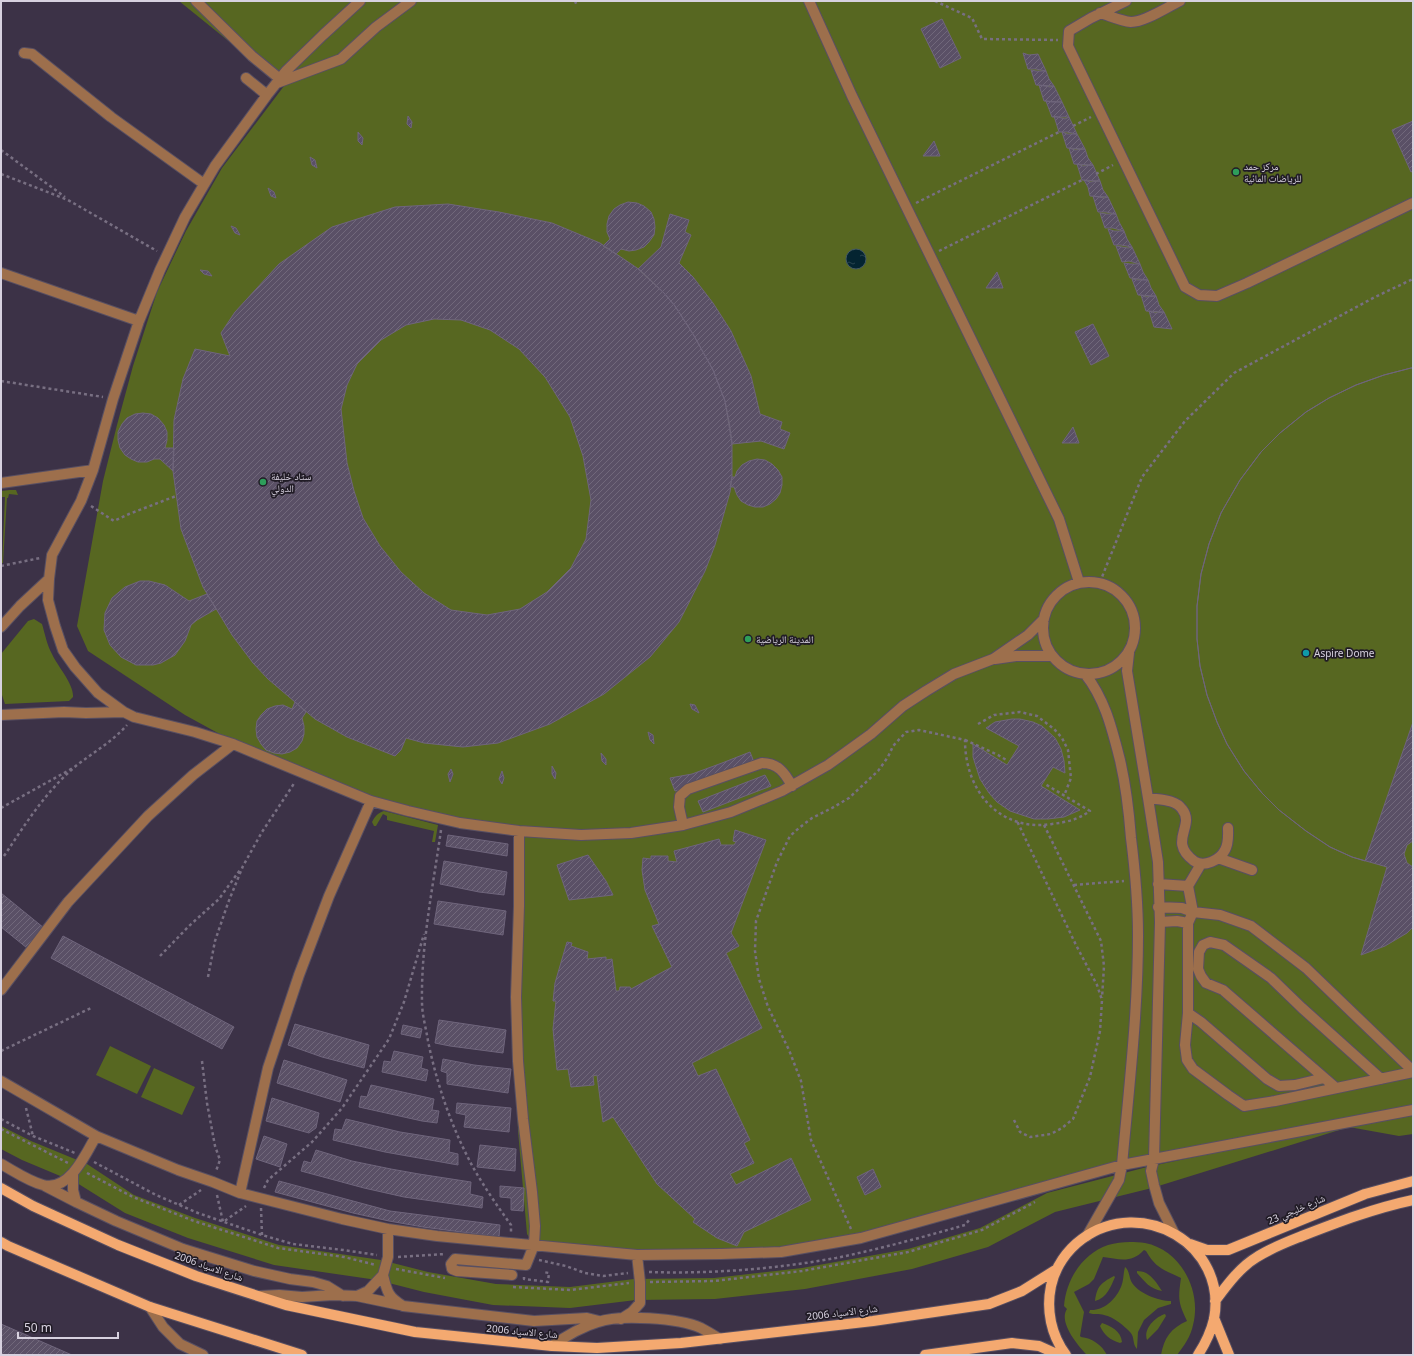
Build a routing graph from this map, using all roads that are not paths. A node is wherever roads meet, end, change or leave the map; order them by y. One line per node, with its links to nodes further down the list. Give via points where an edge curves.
1 (196, 1): 10 (street)
2 (360, 1): 10 (street)
3 (411, 1): 10 (street, via 342,58)
4 (809, 1): 19 (street, via 852,96 1059,519)
5 (1126, 1): 7 (street)
6 (1180, 1): 7 (street, via 1133,22)
7 (1100, 13): 13 (street, via 1069,31 1068,46 1185,287 1199,295 1217,296)
8 (24, 53): 12 (street, via 32,54 99,108)
9 (246, 78): 11 (street)
10 (278, 81): 11 (street)
11 (267, 95): 12 (street)
12 (204, 184): 15 (street, via 166,256)
13 (1413, 203)
14 (1, 273): 15 (street)
15 (139, 321): 16 (street, via 113,398)
16 (93, 470): 17 (street); 18 (street, via 81,502 52,555)
17 (1, 483)
18 (50, 579): 21 (street, via 20,606); 26 (street, via 48,600 63,650 98,693)
19 (1080, 582): 20 (street, via 1056,595 1048,606); 22 (street, via 1100,582 1116,590 1129,602 1136,619 1136,636)
20 (1044, 619): 23 (street, via 1044,638); 24 (street, via 1028,635)
21 (1, 628)
22 (1129, 653): 25 (street, via 1117,666 1102,673); 30 (street, via 1127,671)
23 (1052, 656): 24 (street); 25 (street, via 1061,665)
24 (993, 659): 29 (street, via 954,674 926,691 903,706 828,766)
25 (1085, 674): 55 (street, via 1102,699 1113,732 1126,787 1134,862 1138,934 1136,1001)
26 (124, 712): 27 (street); 28 (street)
27 (1, 715)
28 (233, 744): 31 (street); 44 (street, via 192,775 148,816 68,902)
29 (792, 786): 32 (street, via 731,812); 32 (street, via 779,767 762,763 688,789 680,796 679,807)
30 (1148, 798): 36 (street, via 1175,802 1182,808 1187,820 1181,839 1183,847 1188,855); 38 (street, via 1158,862)
31 (371, 801): 34 (street, via 443,820); 60 (street, via 298,975 268,1068)
32 (683, 825): 34 (street, via 581,835)
33 (1228, 828): 35 (street, via 1225,850)
34 (519, 831): 68 (street, via 516,997 518,1053 535,1226)
35 (1218, 858): 36 (street); 37 (street)
36 (1200, 864): 39 (street)
37 (1252, 870)
38 (1158, 884): 39 (street); 40 (street)
39 (1188, 886): 41 (street)
40 (1158, 907): 41 (street, via 1182,908); 42 (street)
41 (1193, 912): 43 (street); 46 (street, via 1220,915 1251,926 1306,968)
42 (1160, 922): 43 (street); 53 (street)
43 (1188, 923): 45 (street)
44 (1, 990)
45 (1188, 1013): 47 (street, via 1267,1080 1279,1086); 50 (street, via 1185,1045 1187,1060 1193,1069 1244,1106)
46 (1413, 1072): 48 (street)
47 (1324, 1078): 48 (street, via 1223,990 1206,983 1198,969 1199,952 1203,945 1210,942 1224,945 1271,978); 50 (street)
48 (1381, 1078): 50 (street)
49 (1, 1081): 52 (street)
50 (1336, 1088)
51 (1413, 1110): 53 (street)
52 (96, 1136): 56 (street); 60 (street)
53 (1154, 1159): 55 (street); 64 (street, via 1151,1171 1154,1185 1159,1203)
54 (1, 1164): 58 (street)
55 (1122, 1165): 65 (street, via 1119,1180); 69 (street, via 855,1239 781,1252)
56 (75, 1171): 58 (street, via 55,1185); 62 (street)
57 (1413, 1181): 66 (main road, شارع خليجي 23, via 1365,1194 1228,1250 1207,1250)
58 (45, 1186): 62 (street)
59 (1, 1188): 73 (main road, شارع الاسياد 2006, via 33,1206 118,1245 196,1276)
60 (240, 1193): 63 (street)
61 (1413, 1200): 76 (main road, via 1326,1226 1257,1257 1241,1270)
62 (76, 1202): 74 (street, via 183,1249 254,1270 327,1286)
63 (388, 1229): 68 (street); 71 (street, via 388,1257)
64 (1174, 1233): 65 (main road, via 1150,1224 1124,1222 1110,1225); 66 (main road)
65 (1086, 1236): 70 (main road, via 1070,1250)
66 (1189, 1244): 76 (main road, via 1208,1270)
67 (3, 1245): 79 (main road)
68 (534, 1245): 69 (street); 72 (street, via 526,1265 455,1259 451,1264 452,1269 457,1271)
69 (637, 1255): 77 (street)
70 (1057, 1269): 84 (main road, شارع الاسياد 2006, via 1022,1291 989,1304); 90 (main road, via 1052,1280 1049,1316 1056,1339)
71 (384, 1271): 75 (street, via 368,1291); 78 (street, via 386,1288 393,1300)
72 (512, 1275)
73 (259, 1296): 74 (street); 85 (main road, شارع الاسياد 2006, via 286,1305 415,1332)
74 (343, 1296): 75 (street)
75 (357, 1296): 78 (street)
76 (1215, 1301): 81 (main road)
77 (640, 1303): 80 (street); 82 (street)
78 (404, 1306): 83 (street, via 534,1321 587,1318)
79 (150, 1307): 86 (street, via 163,1327 180,1344); 87 (main road)
80 (655, 1318): 82 (street); 84 (street, via 700,1328)
81 (1214, 1318): 91 (main road, via 1211,1331); 92 (main road)
82 (621, 1319): 83 (street)
83 (599, 1321): 85 (street, via 574,1332)
84 (720, 1339): 85 (main road, شارع الاسياد 2006, via 597,1348)
85 (552, 1346)
86 (203, 1355)
87 (302, 1355)
88 (925, 1355): 89 (main road, via 1012,1344 1039,1346)
89 (1059, 1355)
90 (1066, 1355)
91 (1198, 1355)
92 (1229, 1355)

